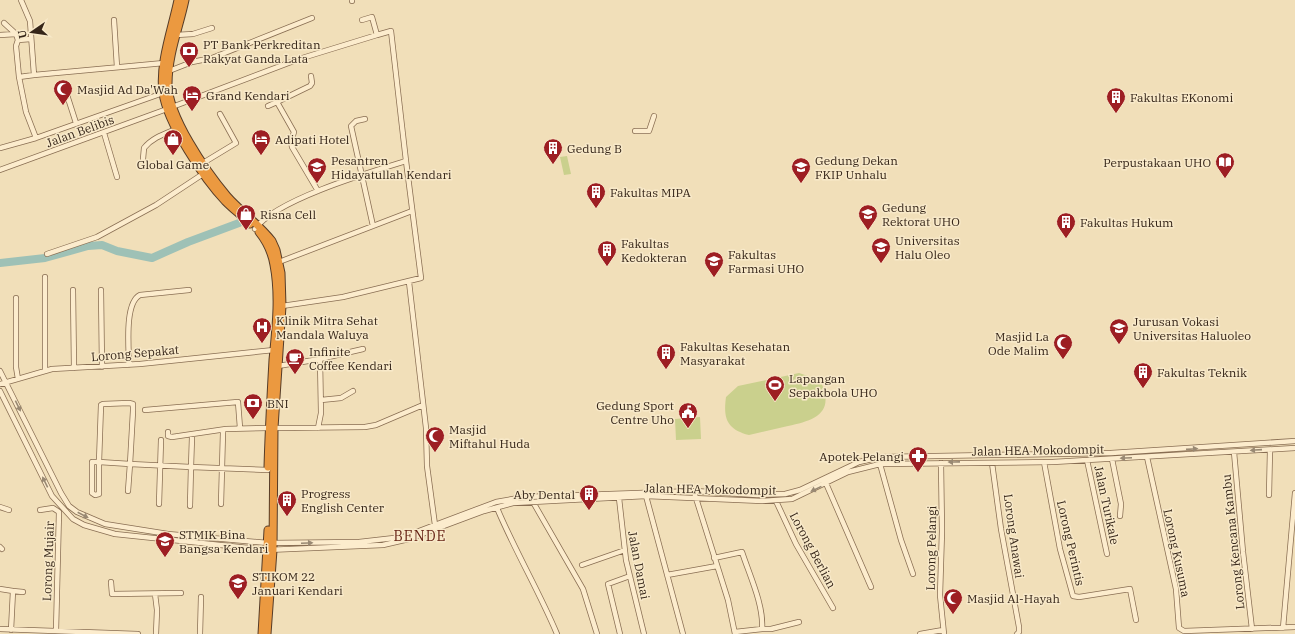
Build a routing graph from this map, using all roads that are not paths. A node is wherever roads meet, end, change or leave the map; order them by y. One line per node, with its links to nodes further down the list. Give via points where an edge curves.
1 (21, 0): 13 (street, via 30,21)
2 (178, 0): 15 (highway)
3 (185, 0): 10 (highway)
4 (312, 18): 17 (street, via 212,58)
5 (114, 20): 16 (street)
6 (362, 20): 11 (street, via 372,17)
7 (4, 23): 9 (street)
8 (212, 28): 10 (street, via 193,34)
9 (16, 34): 12 (street); 14 (street)
10 (176, 35): 17 (highway)
11 (377, 35): 25 (street, Jalan Belibis, via 299,59); 37 (street, via 391,31)
12 (0, 36)
13 (31, 39): 14 (street); 18 (street)
14 (18, 40): 20 (street, via 16,46)
15 (164, 63): 16 (street); 21 (highway)
16 (117, 67): 18 (street)
17 (169, 71): 25 (highway)
18 (34, 75): 20 (street)
19 (311, 76): 23 (street, via 310,86)
20 (19, 78): 33 (street, via 26,112)
21 (163, 93): 25 (highway); 29 (street)
22 (67, 95): 29 (street)
23 (277, 102): 24 (street); 43 (street, via 294,132 292,148)
24 (268, 106)
25 (170, 108): 30 (highway); 32 (street, Jalan Belibis); 34 (highway)
26 (220, 114): 38 (street, via 236,143)
27 (654, 116): 31 (street, via 649,131)
28 (365, 119): 41 (street, via 356,121 351,126)
29 (76, 124): 33 (street)
30 (176, 129): 34 (highway); 36 (street, via 147,144 144,148)
31 (635, 131)
32 (104, 133): 39 (street, Jalan Belibis); 42 (street)
33 (36, 138): 35 (street)
34 (187, 141): 38 (highway); 40 (highway)
35 (0, 148)
36 (144, 159)
37 (406, 161): 41 (street); 44 (street)
38 (203, 163): 46 (highway)
39 (0, 170)
40 (204, 174): 46 (highway, via 224,200); 47 (street, via 156,205 97,237)
41 (361, 174): 43 (street); 45 (street)
42 (117, 177)
43 (318, 191): 46 (street, via 296,200)
44 (412, 212): 45 (street); 50 (street, via 421,276)
45 (373, 226): 48 (street)
46 (256, 227): 48 (highway, via 272,241); 56 (highway, via 268,245 274,264)
47 (48, 254)
48 (279, 262): 55 (highway)
49 (45, 277): 64 (street)
50 (409, 282): 55 (street, via 331,299); 72 (street)
51 (73, 290): 63 (street)
52 (101, 290): 62 (street)
53 (189, 290): 60 (street, via 136,298 130,311)
54 (16, 298): 66 (street)
55 (282, 306): 56 (highway)
56 (279, 326): 58 (highway); 61 (highway)
57 (362, 349): 59 (street)
58 (274, 350): 60 (street, Lorong Sepakat); 75 (highway)
59 (320, 358): 61 (street); 71 (street)
60 (129, 365): 62 (street, Lorong Sepakat)
61 (278, 366): 75 (highway)
62 (102, 367): 63 (street, Lorong Sepakat)
63 (74, 368): 64 (street, Lorong Sepakat)
64 (45, 370): 66 (street, Lorong Sepakat)
65 (0, 371): 67 (street)
66 (18, 379): 67 (street, Lorong Sepakat)
67 (6, 382): 68 (street, Lorong Sepakat); 127 (street, one-way to 127, via 61,493 77,512 105,524)
68 (0, 384)
69 (353, 390): 71 (street, via 341,398)
70 (0, 391): 127 (street, one-way to 70, via 115,534 73,519 52,496)
71 (321, 400): 76 (street)
72 (423, 405): 76 (street, via 369,426); 125 (street, via 428,475)
73 (146, 410): 74 (street, via 238,402)
74 (240, 428): 75 (street); 77 (street, via 176,437 168,436)
75 (271, 428): 76 (street); 80 (highway)
76 (318, 428)
77 (168, 432)
78 (223, 432): 103 (street)
79 (192, 437): 102 (street)
80 (271, 437): 104 (highway); 127 (highway)
81 (161, 440): 101 (street)
82 (1295, 441): 84 (street, Jalan HEA Mokodompit, one-way to 82)
83 (1295, 448): 85 (street, Jalan HEA Mokodompit)
84 (1174, 450): 87 (street, Jalan HEA Mokodompit); 89 (street)
85 (1270, 450): 86 (street, Jalan HEA Mokodompit, one-way to 86); 110 (street)
86 (1234, 452): 89 (street, Jalan HEA Mokodompit); 152 (street, Lorong Kencana Kambu)
87 (1026, 455): 88 (street, Jalan HEA Mokodompit); 94 (street)
88 (929, 456): 96 (street); 105 (street, Jalan HEA Mokodompit, via 867,460)
89 (1174, 456): 90 (street, Jalan HEA Mokodompit)
90 (1147, 457): 91 (street, Jalan HEA Mokodompit, one-way to 91); 152 (street, Lorong Kusuma, via 1176,589 1178,628 1184,631)
91 (1112, 459): 92 (street, Jalan HEA Mokodompit); 124 (street, via 1121,504)
92 (1087, 460): 95 (street, Jalan HEA Mokodompit); 129 (street, Jalan Turikale)
93 (99, 462): 93 (street, via 99,494 94,495 91,492 91,464); 99 (street); 99 (street, via 101,405 133,404)
94 (1026, 462): 95 (street, Jalan HEA Mokodompit); 98 (street, Jalan HEA Mokodompit)
95 (1044, 462): 145 (street, Lorong Perintis, via 1060,549 1073,596 1129,588)
96 (928, 463): 97 (street, Jalan HEA Mokodompit); 100 (street, Jalan HEA Mokodompit)
97 (941, 463): 98 (street, Jalan HEA Mokodompit, one-way to 97); 154 (street, Lorong Pelangi, via 940,595)
98 (992, 463): 168 (street, Lorong Anawai, via 1019,627)
99 (130, 464): 101 (street); 108 (street)
100 (880, 464): 106 (street, Jalan HEA Mokodompit, via 848,472); 133 (street)
101 (160, 466): 102 (street); 117 (street)
102 (191, 467): 103 (street); 119 (street)
103 (222, 468): 104 (street); 118 (street)
104 (268, 470): 127 (highway)
105 (824, 478): 106 (street); 107 (street, Jalan HEA Mokodompit, via 800,490 777,495)
106 (827, 483): 115 (street, Jalan HEA Mokodompit, one-way to 115, via 796,497); 137 (street)
107 (694, 491): 112 (street, Jalan HEA Mokodompit); 114 (street)
108 (128, 492)
109 (1295, 492): 148 (street)
110 (1269, 495)
111 (646, 496): 113 (street, Jalan HEA Mokodompit); 114 (street, Jalan HEA Mokodompit); 134 (street)
112 (559, 498): 113 (street, Jalan HEA Mokodompit); 116 (street, Jalan HEA Mokodompit); 125 (street, Jalan HEA Mokodompit, via 524,497 496,502)
113 (619, 498): 128 (street, Jalan Damai)
114 (696, 498): 115 (street, Jalan HEA Mokodompit); 130 (street)
115 (776, 501): 144 (street, Lorong Berlian, via 796,544)
116 (533, 502): 121 (street, Jalan HEA Mokodompit, via 513,503); 163 (street, via 583,589)
117 (159, 504)
118 (221, 504)
119 (190, 506)
120 (0, 507): 122 (street)
121 (497, 508): 126 (street, Jalan HEA Mokodompit, via 409,539); 162 (street, via 518,557 541,596)
122 (9, 510)
123 (40, 510): 153 (street, Lorong Mujair, via 53,508 59,512)
124 (1120, 516)
125 (436, 525): 126 (street, Jalan HEA Mokodompit, via 403,537)
126 (372, 543): 127 (street, Jalan HEA Mokodompit)
127 (270, 547): 160 (highway); 161 (highway)
128 (625, 550): 131 (street); 135 (street, Jalan Damai)
129 (1107, 554)
130 (714, 558): 132 (street); 150 (street, via 742,552 755,589)
131 (582, 565)
132 (716, 566): 134 (street); 156 (street, via 728,600)
133 (913, 574)
134 (667, 575): 166 (street)
135 (630, 576): 164 (street, via 608,584); 165 (street, Jalan Damai)
136 (111, 582): 142 (street, via 112,594)
137 (871, 588)
138 (0, 589): 139 (street)
139 (13, 591): 140 (street); 151 (street)
140 (23, 592)
141 (181, 593): 142 (street)
142 (155, 594): 158 (street)
143 (201, 597): 159 (street)
144 (833, 608)
145 (1136, 620)
146 (799, 622): 150 (street)
147 (1295, 627): 148 (street)
148 (1283, 628): 152 (street)
149 (0, 629): 151 (street)
150 (762, 629): 156 (street)
151 (11, 630): 153 (street)
152 (1252, 630)
153 (56, 631): 155 (street)
154 (944, 632): 167 (street)
155 (95, 633): 157 (street)
156 (735, 633)
157 (138, 634)
158 (156, 634)
159 (200, 634)
160 (262, 634)
161 (267, 634)
162 (557, 634)
163 (597, 634)
164 (620, 634)
165 (644, 634)
166 (683, 634)
167 (920, 634)
168 (1017, 634)

